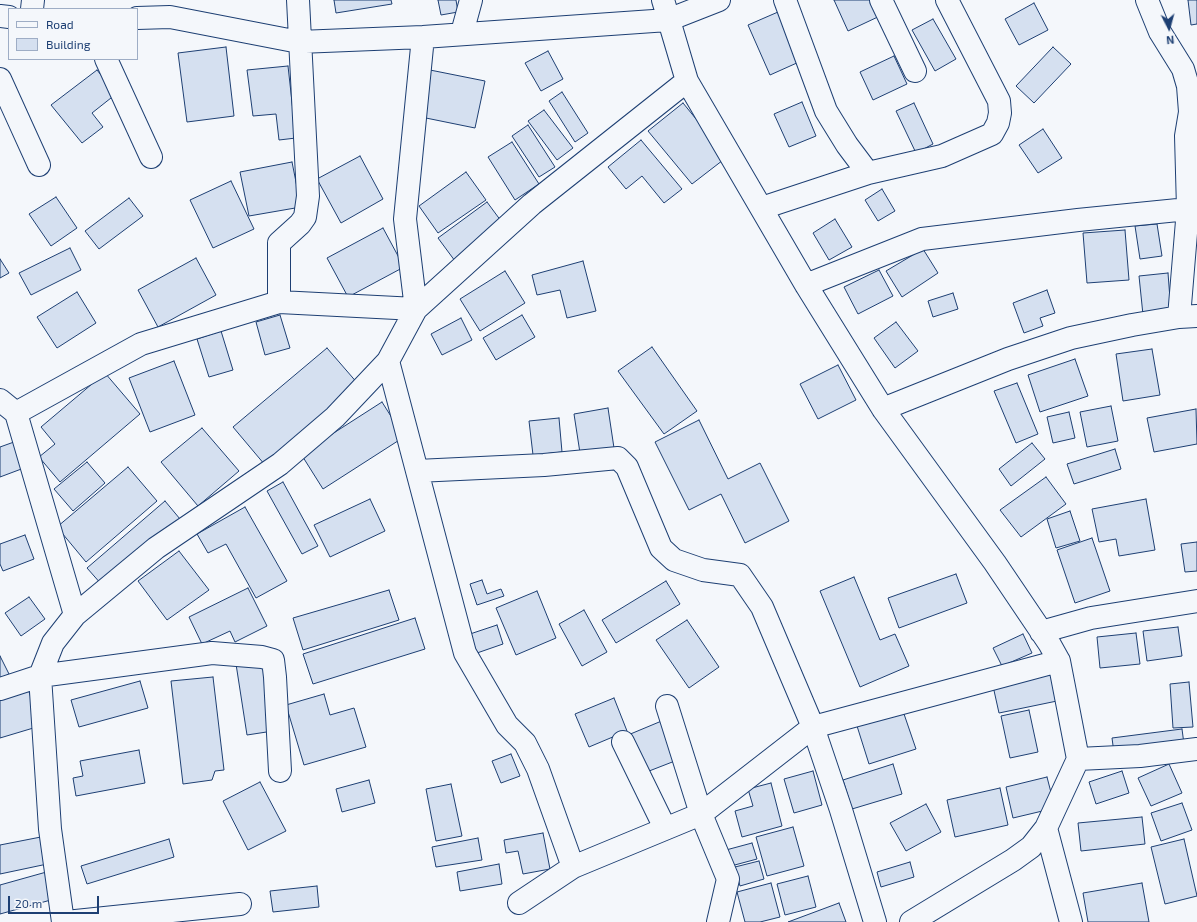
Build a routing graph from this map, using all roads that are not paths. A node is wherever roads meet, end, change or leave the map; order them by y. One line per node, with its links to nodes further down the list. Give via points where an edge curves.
1 (298, 0): 12 (street)
2 (471, 0): 10 (street)
3 (719, 0): 8 (street)
4 (784, 0): 19 (street, via 826,111)
5 (881, 0): 14 (street)
6 (947, 0): 19 (street, via 999,101 998,123 992,134 942,156)
7 (1147, 0): 21 (street, via 1160,32 1182,69 1188,86 1190,112 1186,136)
8 (666, 10): 10 (street); 16 (street)
9 (138, 18): 12 (street, via 170,17)
10 (462, 33): 11 (street)
11 (423, 37): 12 (street); 24 (street, via 405,219)
12 (299, 42): 23 (street, via 308,196 300,224 279,243)
13 (106, 60): 17 (street)
14 (915, 70)
15 (0, 79): 18 (street)
16 (687, 81): 20 (street); 24 (street, via 532,204)
17 (151, 157)
18 (39, 165)
19 (868, 173): 20 (street)
20 (762, 208): 22 (street)
21 (1193, 209): 22 (street, via 922,239); 25 (street)
22 (806, 285): 28 (street)
23 (279, 302): 24 (street); 27 (street, via 141,344)
24 (416, 309): 26 (street)
25 (1188, 317): 28 (street, via 1071,338 1008,359)
26 (388, 361): 29 (street); 31 (street, via 335,417 280,464 156,548)
27 (8, 406): 31 (street)
28 (883, 409): 32 (street, via 995,563)
29 (417, 471): 37 (street, via 544,465 618,458 627,467 661,548 674,560 703,570 740,575 762,606); 45 (street, via 465,654 507,725 525,743 538,769)
30 (1197, 601): 32 (street, via 1091,618)
31 (75, 615): 34 (street, via 54,643)
32 (1041, 632): 33 (street)
33 (1059, 661): 37 (street); 40 (street)
34 (40, 676): 35 (street); 41 (street, via 212,653 273,660); 48 (street, via 50,829)
35 (0, 689)
36 (667, 706): 42 (street)
37 (813, 727): 42 (street); 50 (street)
38 (623, 742): 43 (street)
39 (1197, 748): 40 (street, via 1140,756)
40 (1078, 759): 44 (street)
41 (280, 771)
42 (701, 814): 43 (street); 49 (street, via 728,879)
43 (664, 828): 45 (street)
44 (1046, 828): 51 (street, via 1031,847 1013,860); 52 (street)
45 (573, 867): 46 (street)
46 (519, 903)
47 (240, 904): 48 (street)
48 (64, 922)
49 (718, 922)
50 (875, 922)
51 (911, 922)
52 (1071, 922)

